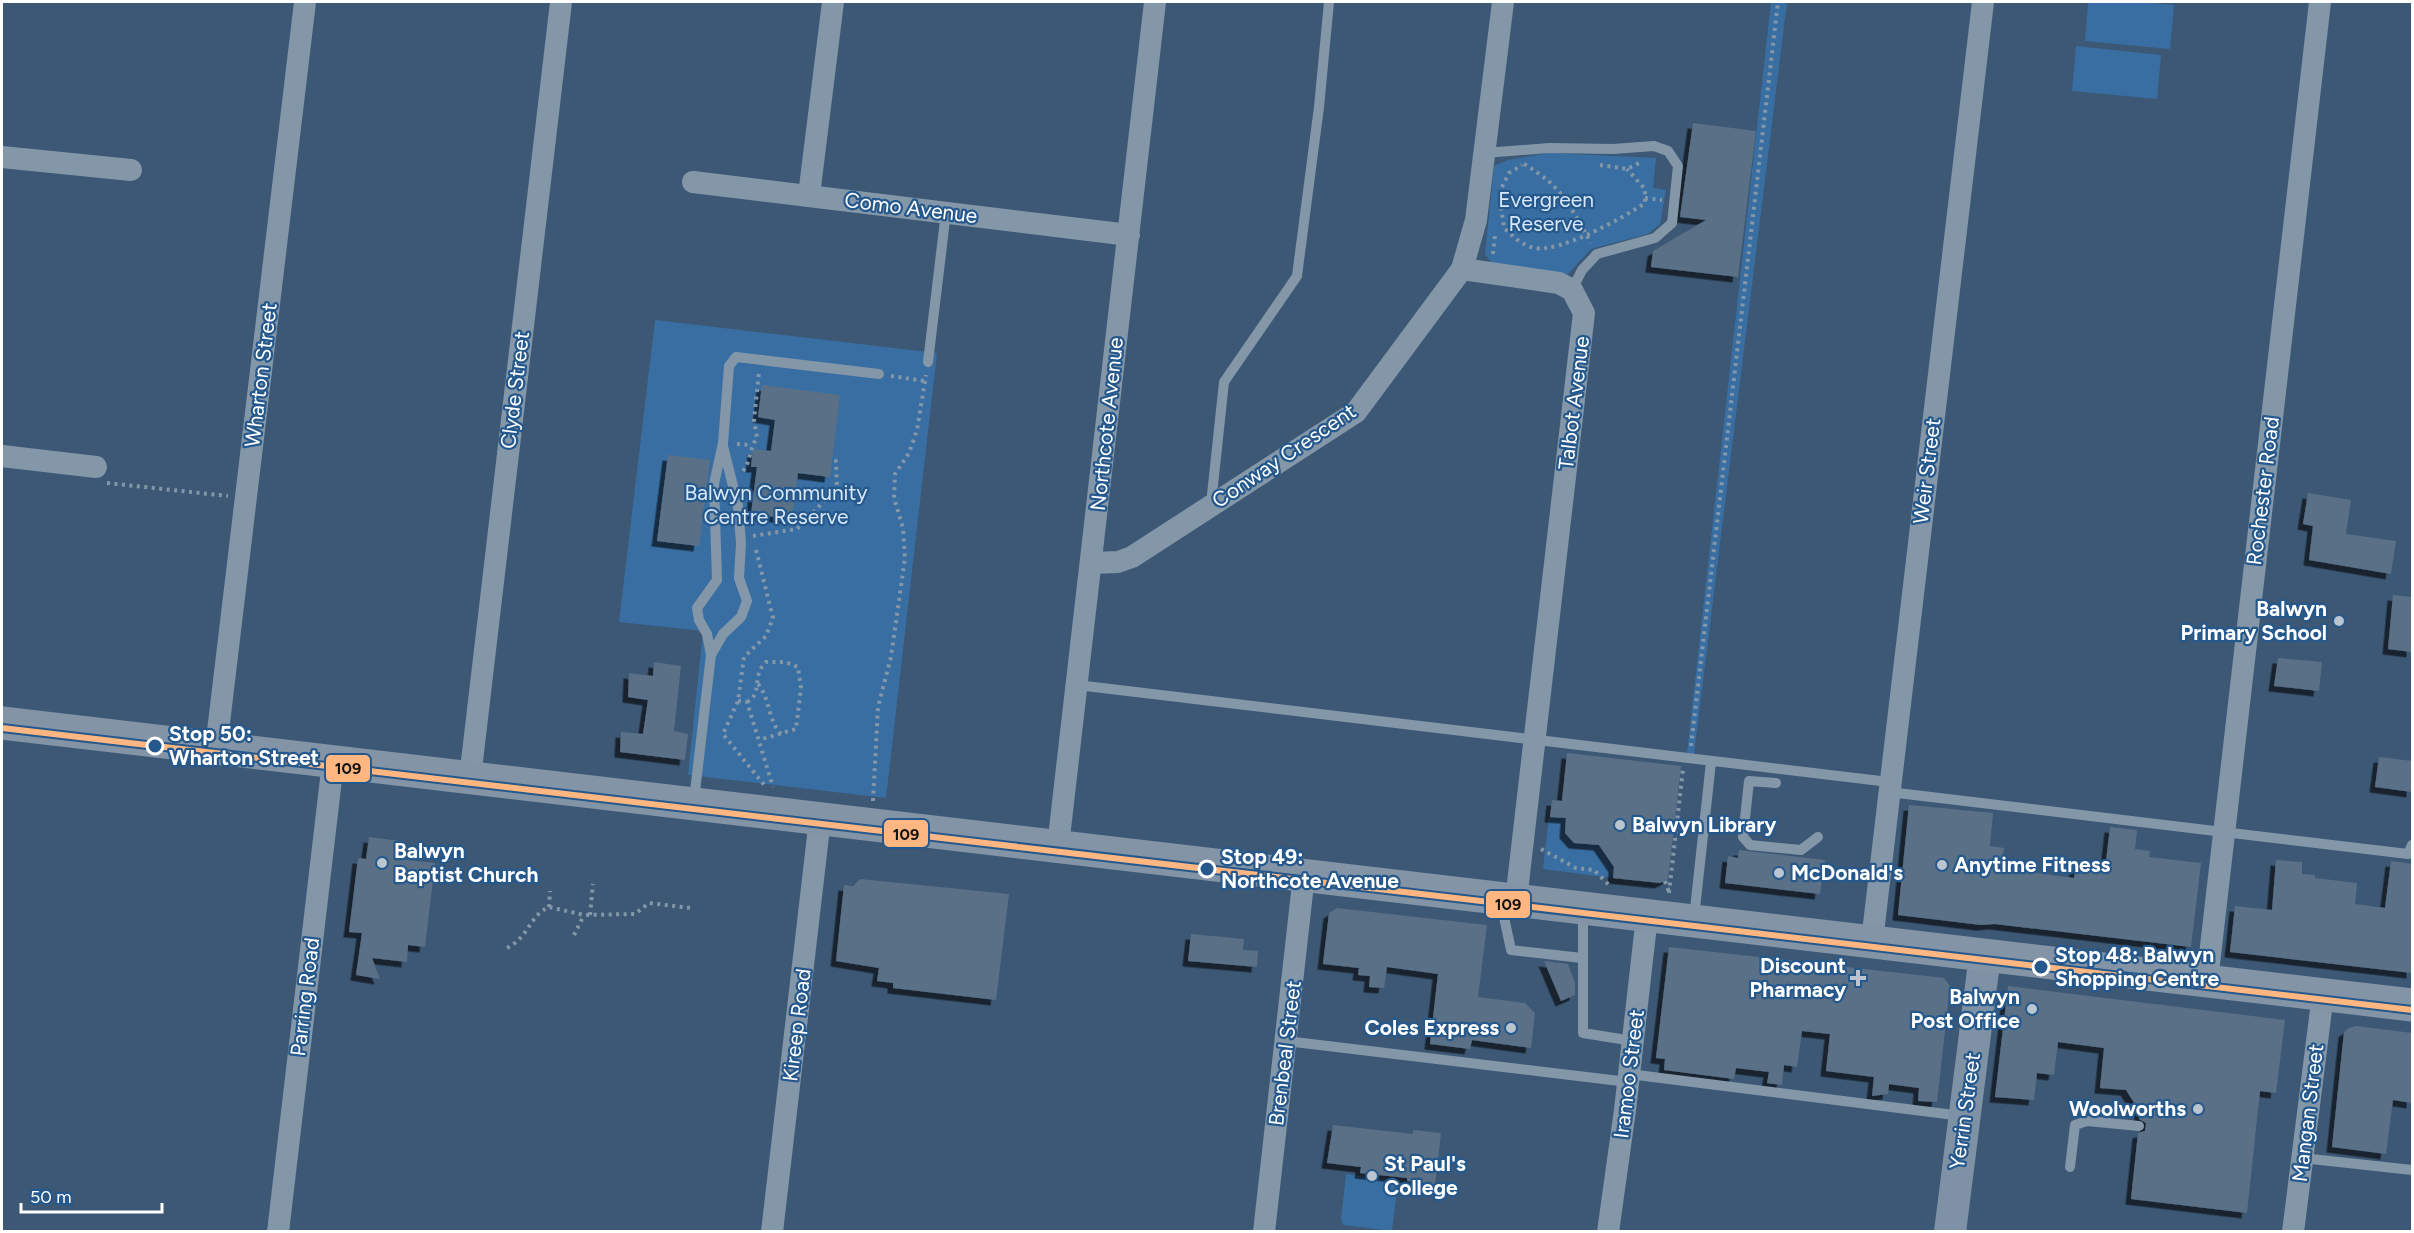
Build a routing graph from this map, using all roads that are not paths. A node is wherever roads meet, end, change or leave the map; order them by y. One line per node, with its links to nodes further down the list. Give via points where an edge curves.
1 (305, 2): 29 (street, Wharton Street)
2 (561, 2): 32 (street, Clyde Street)
3 (832, 2): 13 (street)
4 (1155, 2): 15 (street, Northcote Avenue)
5 (1329, 2): 23 (lane, via 1297,276 1224,382)
6 (1503, 2): 9 (street)
7 (1983, 2): 34 (street, Weir Street)
8 (2320, 2): 37 (street, Rochester Road)
9 (1494, 152): 16 (street); 17 (lane, via 1654,146 1668,151 1678,166 1672,223 1655,238 1597,254 1582,270)
10 (2, 157): 11 (street)
11 (131, 170)
12 (693, 182): 13 (street, Como Avenue)
13 (808, 195): 14 (street, Como Avenue)
14 (946, 212): 15 (street, Como Avenue); 18 (lane)
15 (1129, 235): 24 (street, Northcote Avenue)
16 (1462, 270): 17 (street, via 1559,283); 23 (street, Conway Crescent, via 1356,412)
17 (1572, 290): 28 (street, Talbot Avenue, via 1584,313)
18 (928, 362)
19 (879, 374): 20 (lane, via 736,357 729,366)
20 (723, 443): 25 (lane, via 714,484 717,580 697,608); 25 (lane, via 738,506 739,578 747,601 741,617 723,634)
21 (2, 456): 22 (street)
22 (96, 467)
23 (1211, 505): 24 (street, Conway Crescent, via 1132,557)
24 (1091, 563): 26 (street, Northcote Avenue)
25 (711, 656): 35 (lane)
26 (1077, 685): 28 (lane); 40 (street, Northcote Avenue)
27 (2, 723): 29 (main road)
28 (1534, 739): 31 (lane); 42 (street, Talbot Avenue, via 1523,839)
29 (216, 748): 30 (main road)
30 (333, 762): 32 (main road); 60 (street, Parring Road)
31 (1711, 762): 34 (lane); 45 (lane)
32 (470, 778): 35 (main road)
33 (1776, 783): 38 (lane, via 1749,781 1743,837 1750,845 1801,850)
34 (1889, 787): 37 (lane); 46 (street, Weir Street)
35 (693, 804): 36 (main road)
36 (820, 819): 40 (main road); 61 (street, Kireep Road)
37 (2223, 832): 39 (lane, via 2408,854); 49 (street, Rochester Road)
38 (1818, 837)
39 (2412, 845)
40 (1058, 846): 41 (main road)
41 (1304, 875): 42 (main road); 52 (street, Brenbeal Street)
42 (1508, 899): 43 (main road); 48 (lane, via 1511,950)
43 (1583, 909): 44 (main road); 48 (lane)
44 (1647, 916): 45 (main road); 53 (street, Iramoo Street)
45 (1693, 921): 46 (main road)
46 (1872, 941): 47 (main road)
47 (1986, 955): 49 (main road); 55 (street, Yerrin Street)
48 (1582, 958): 53 (lane, via 1583,1033)
49 (2206, 981): 50 (main road)
50 (2323, 994): 51 (main road); 57 (street, Mangan Street)
51 (2412, 1005)
52 (1286, 1041): 54 (lane); 62 (street, Brenbeal Street)
53 (1633, 1041): 54 (street, Iramoo Street)
54 (1629, 1078): 55 (lane); 63 (street, Iramoo Street)
55 (1966, 1117): 64 (street, Yerrin Street)
56 (2139, 1126): 58 (lane, via 2087,1121 2075,1125)
57 (2302, 1158): 59 (lane); 65 (street, Mangan Street)
58 (2070, 1167)
59 (2412, 1170)
60 (278, 1232)
61 (772, 1232)
62 (1264, 1232)
63 (1608, 1232)
64 (1950, 1232)
65 (2293, 1232)

